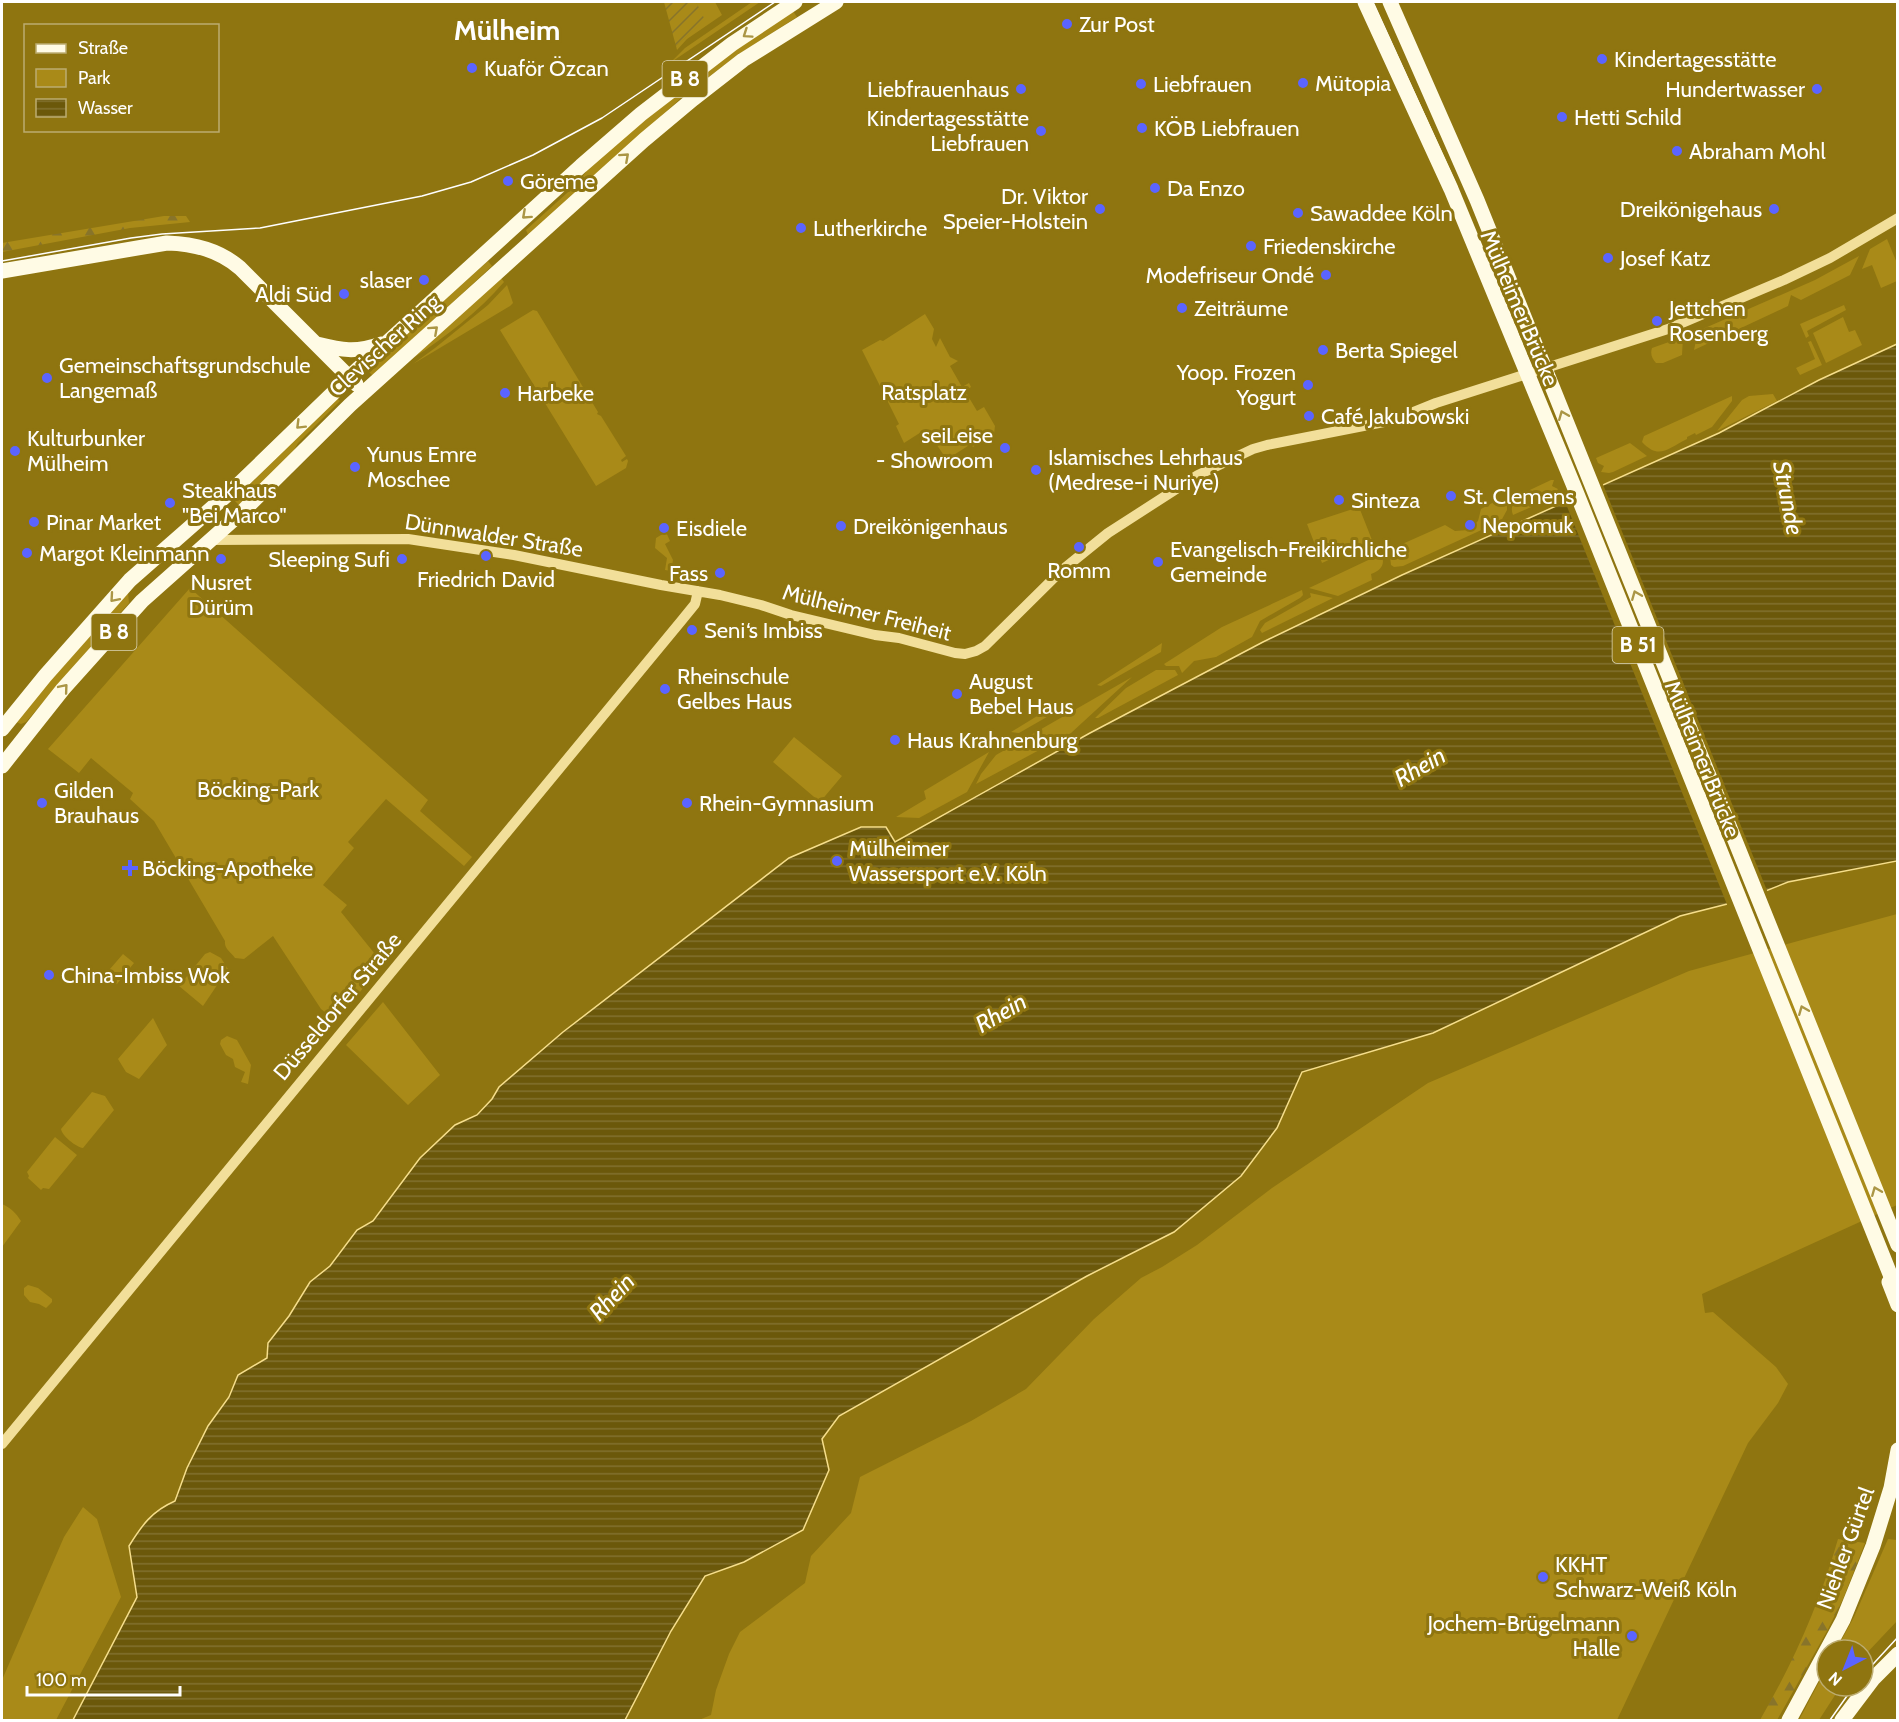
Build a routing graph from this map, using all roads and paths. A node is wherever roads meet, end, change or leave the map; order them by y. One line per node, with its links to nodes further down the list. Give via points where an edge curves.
1 (796, 2): 5 (main road, via 810,9); 9 (main road, Clevischer Ring / B 8, one-way to 9, via 732,44 641,114)
2 (1358, 2): 21 (main road, Mülheimer Brücke / B 51, bridge, via 1456,215 1559,462)
3 (1365, 2): 20 (main road, Mülheimer Brücke / B 51, bridge, via 1451,189)
4 (1390, 2): 19 (main road, Mülheimer Brücke / B 51, one-way to 4, bridge, via 1477,200)
5 (830, 5): 11 (main road, Clevischer Ring / B 8, one-way to 5, via 693,99 751,55)
6 (1898, 218): 15 (street, Mülheimer Freiheit, via 1830,258 1642,338 1394,420 1253,449 1174,490 1092,545 976,651 955,653)
7 (2, 272): 8 (main road, via 152,245 188,244 232,262)
8 (315, 343): 9 (main road, via 355,351); 10 (main road)
9 (387, 343): 10 (main road, Clevischer Ring / B 8)
10 (349, 377): 11 (main road); 12 (main road, Clevischer Ring / B 8, one-way to 12)
11 (364, 392): 13 (main road, Clevischer Ring / B 8)
12 (177, 540): 13 (main road); 14 (main road, Clevischer Ring / B 8)
13 (210, 540): 15 (street, Dünnwalder Straße, via 408,539); 16 (main road, Clevischer Ring / B 8)
14 (156, 558): 16 (main road, via 135,588); 17 (main road, Clevischer Ring / B 8, one-way to 17, via 130,580)
15 (698, 591): 22 (street, Düsseldorfer Straße, via 695,604 675,629)
16 (142, 601): 18 (main road, Clevischer Ring / B 8, one-way to 16, via 63,689)
17 (2, 729)
18 (2, 766)
19 (1898, 1245)
20 (1898, 1294)
21 (1898, 1305)
22 (2, 1444)
23 (1898, 1450): 25 (main road, Niehler Gürtel)
24 (1898, 1487): 25 (main road, Niehler Gürtel)
25 (1877, 1546): 26 (main road, Niehler Gürtel); 29 (main road, Niehler Gürtel, via 1843,1620)
26 (1840, 1638)
27 (1898, 1654): 31 (main road)
28 (1815, 1682): 30 (main road)
29 (1789, 1720)
30 (1795, 1720)
31 (1842, 1720)

